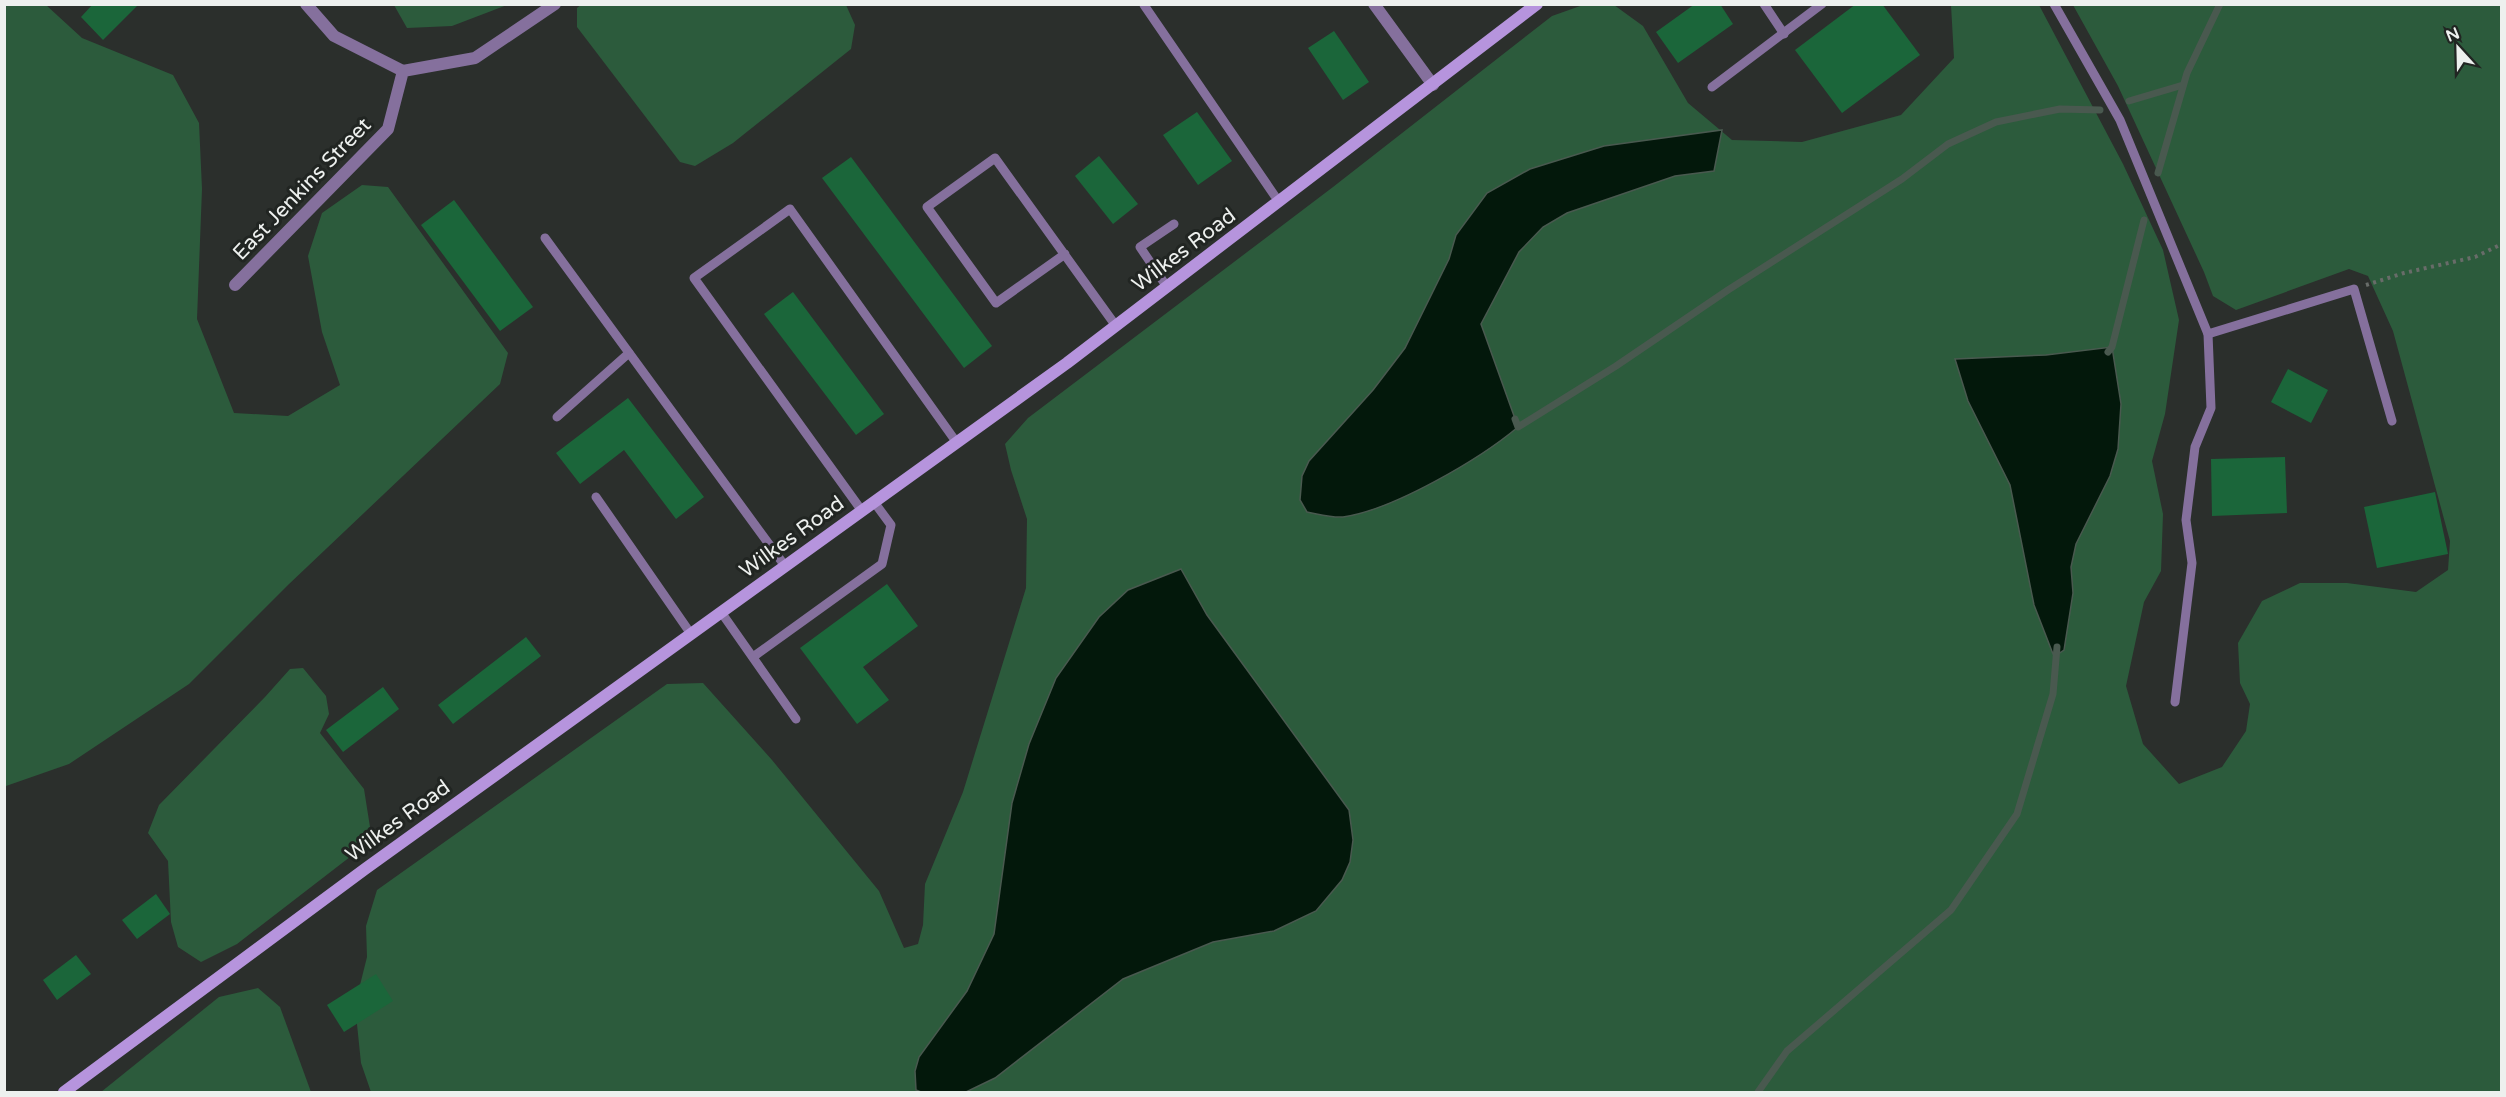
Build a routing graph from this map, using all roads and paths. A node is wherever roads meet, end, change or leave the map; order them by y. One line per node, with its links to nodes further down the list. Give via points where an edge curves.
1 (306, 4): 10 (street, via 334,36)
2 (555, 4): 10 (street, via 475,58)
3 (1374, 4): 11 (street)
4 (1537, 4): 11 (street, Wilkes Road)
5 (1764, 4): 9 (lane)
6 (1822, 4): 9 (lane)
7 (2054, 4): 22 (lane, via 2120,120)
8 (1144, 5): 13 (lane)
9 (1784, 34): 12 (lane)
10 (403, 71): 18 (street, East Jenkins Street, via 388,129)
11 (1433, 85): 13 (street, Wilkes Road)
12 (1712, 87)
13 (1279, 202): 19 (street, Wilkes Road)
14 (1174, 224): 19 (lane, via 1140,247)
15 (545, 238): 23 (lane)
16 (2502, 244): 20 (path, via 2475,257)
17 (1065, 254): 17 (lane, via 995,158 927,207 996,303); 21 (lane)
18 (235, 285)
19 (1167, 287): 21 (street, Wilkes Road)
20 (2354, 289): 22 (lane); 25 (lane)
21 (1116, 326): 26 (street, Wilkes Road)
22 (2208, 334): 34 (lane, via 2211,408 2195,447 2186,520 2192,563)
23 (629, 353): 24 (lane); 30 (lane)
24 (557, 417)
25 (2392, 421)
26 (957, 442): 28 (street, Wilkes Road); 29 (lane, via 790,209 694,278)
27 (596, 497): 32 (lane)
28 (874, 502): 29 (street, Wilkes Road); 33 (lane, via 891,525 882,564)
29 (862, 511): 30 (street, Wilkes Road)
30 (785, 566): 31 (street, Wilkes Road)
31 (721, 612): 32 (street, Wilkes Road); 33 (lane)
32 (691, 634): 36 (street, Wilkes Road)
33 (753, 657): 35 (lane)
34 (2175, 702)
35 (796, 719)
36 (64, 1092)

